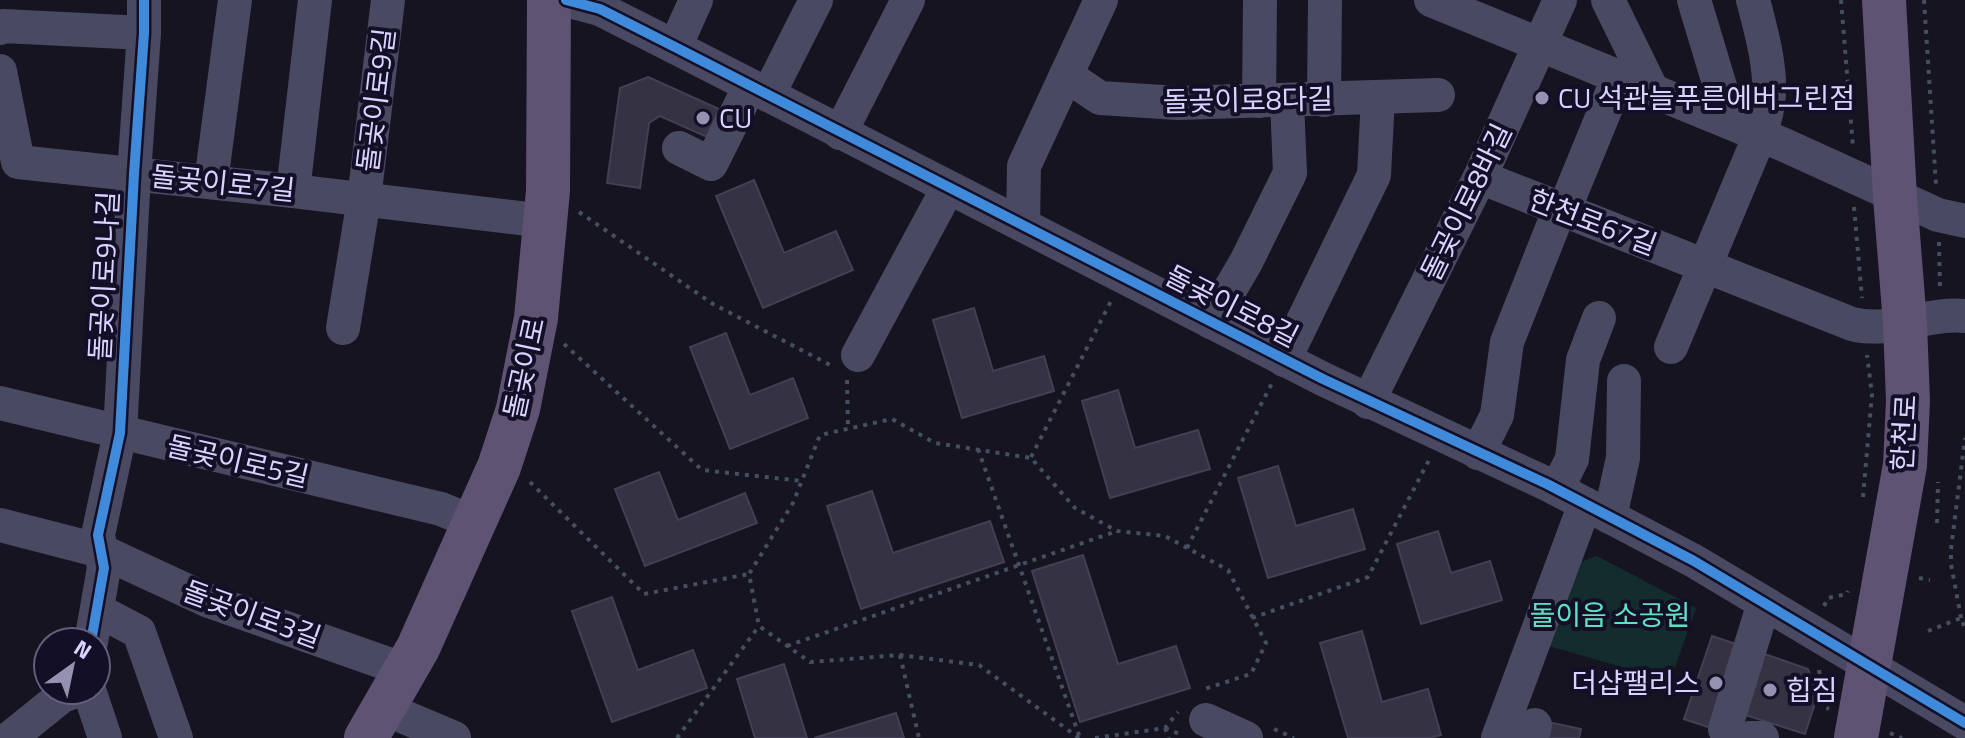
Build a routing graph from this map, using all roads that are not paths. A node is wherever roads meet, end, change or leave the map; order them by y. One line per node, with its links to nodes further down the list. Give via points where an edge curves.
1 (235, 0): 39 (street)
2 (315, 0): 41 (street)
3 (388, 0): 43 (street, 돌곶이로9길)
4 (549, 0): 44 (main road, 돌곶이로)
5 (566, 0): 23 (street, 돌곶이로8길, via 600,9)
6 (696, 0): 23 (street)
7 (816, 0): 26 (street)
8 (908, 0): 34 (street)
9 (1101, 0): 24 (street)
10 (1260, 0): 32 (street, 돌곶이로8길)
11 (1325, 0): 31 (street)
12 (1431, 0): 18 (street)
13 (1560, 0): 22 (street, 돌곶이로8바길)
14 (1608, 0): 27 (street)
15 (1694, 0): 33 (street)
16 (1753, 0): 33 (street, via 1769,100)
17 (1884, 0): 42 (main road, 한천로)
18 (1491, 11): 22 (street)
19 (57, 14): 20 (street); 21 (street)
20 (144, 16): 37 (street, 돌곶이로9나길)
21 (0, 28)
22 (1539, 43): 25 (street); 38 (street, 돌곶이로8바길)
23 (675, 47): 26 (street, 돌곶이로8길)
24 (1066, 75): 32 (street, 돌곶이로8다길, via 1100,98); 47 (street, via 1024,166)
25 (1619, 76): 27 (street); 45 (street)
26 (759, 90): 34 (street, 돌곶이로8길); 36 (street, via 711,164)
27 (1652, 90): 33 (street)
28 (2, 93): 35 (street)
29 (1438, 95): 30 (street, 돌곶이로8다길)
30 (1378, 97): 31 (street, 돌곶이로8다길); 55 (street, 돌곶이로8길, via 1374,175)
31 (1324, 100): 32 (street, 돌곶이로8다길)
32 (1273, 101): 51 (street, 돌곶이로8길, via 1290,173)
33 (1746, 129): 42 (street); 48 (street)
34 (840, 133): 40 (street, 돌곶이로8길)
35 (7, 145): 37 (street, 돌곶이로7길, via 18,162)
36 (679, 148)
37 (134, 174): 39 (street, 돌곶이로7길); 60 (street, 돌곶이로9나길)
38 (1480, 177): 45 (street, 한천로67길); 58 (street, 돌곶이로8바길)
39 (211, 182): 41 (street, 돌곶이로7길)
40 (948, 188): 47 (street, 돌곶이로8길); 56 (street)
41 (293, 191): 43 (street, 돌곶이로7길)
42 (1895, 197): 46 (street); 52 (main road, 한천로)
43 (364, 199): 44 (street, 돌곶이로7길); 53 (street)
44 (547, 206): 63 (main road, 돌곶이로, via 536,318 518,409)
45 (1564, 210): 48 (street, 한천로67길); 61 (street, via 1507,342 1497,415)
46 (1965, 221)
47 (1023, 225): 51 (street, 돌곶이로8길)
48 (1706, 266): 52 (street, 한천로67길); 54 (street)
49 (1965, 316): 52 (street)
50 (1599, 318): 62 (street, via 1583,360 1572,459)
51 (1211, 322): 55 (street, 돌곶이로8길)
52 (1885, 325): 69 (main road, 한천로, via 1908,401 1905,465)
53 (343, 328)
54 (1671, 347)
55 (1284, 360): 58 (street, 돌곶이로8길)
56 (846, 366)
57 (1624, 381): 62 (street, via 1623,458)
58 (1368, 402): 61 (street, 돌곶이로8길)
59 (0, 403): 60 (street, 돌곶이로5길)
60 (120, 433): 63 (street, 돌곶이로5길, via 441,509); 65 (street, 돌곶이로9나길, via 98,535)
61 (1478, 453): 62 (street, 돌곶이로8길)
62 (1584, 503): 66 (street, 돌곶이로8길); 82 (street)
63 (475, 523): 70 (main road, 돌곶이로)
64 (0, 525): 65 (street, 돌곶이로3길)
65 (101, 551): 67 (street, via 104,568); 70 (street, 돌곶이로3길, via 209,601)
66 (1764, 603): 69 (street, 돌곶이로8길); 76 (street)
67 (94, 626)
68 (112, 628): 79 (street, via 139,632)
69 (1870, 667): 75 (street); 84 (main road, 한천로)
70 (405, 670): 74 (main road, 돌곶이로)
71 (50, 706): 77 (street)
72 (94, 706): 78 (street)
73 (1193, 714): 81 (street)
74 (374, 723): 80 (street)
75 (1965, 723)
76 (1738, 734): 83 (street)
77 (10, 738)
78 (105, 738)
79 (176, 738)
80 (454, 738)
81 (1246, 738)
82 (1498, 738)
83 (1762, 738)
84 (1856, 738)

